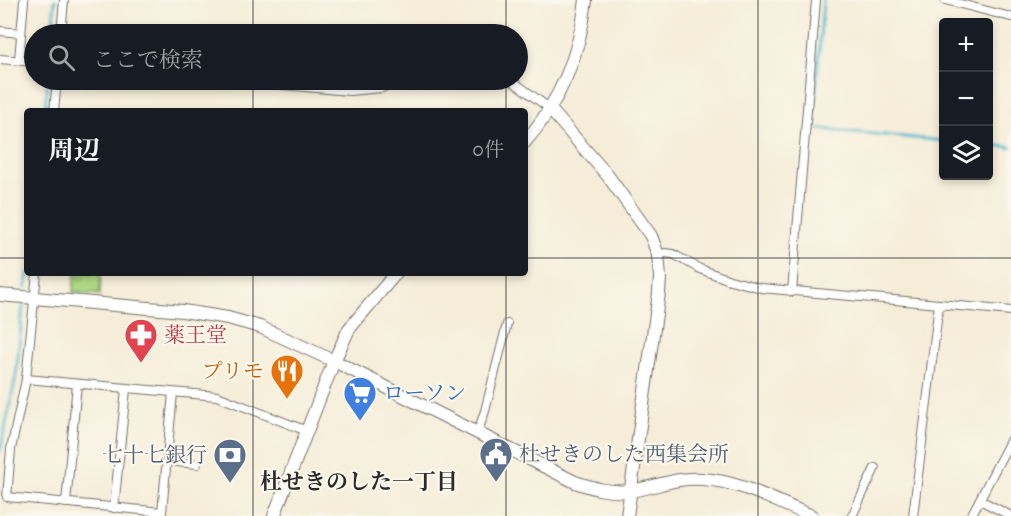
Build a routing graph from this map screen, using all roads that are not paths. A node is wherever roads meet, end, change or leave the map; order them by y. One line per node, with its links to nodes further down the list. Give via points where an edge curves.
1 (24, 0): 9 (street)
2 (64, 0): 7 (street)
3 (586, 0): 18 (street, via 578,46)
4 (816, 0): 23 (street)
5 (945, 0): 6 (street)
6 (1011, 16)
7 (62, 24)
8 (0, 31): 9 (street)
9 (21, 33): 11 (street)
10 (0, 59): 11 (street)
11 (19, 60): 12 (street)
12 (24, 61)
13 (56, 90): 17 (street)
14 (338, 90): 15 (street)
15 (360, 90)
16 (525, 90): 18 (street)
17 (54, 108)
18 (549, 108): 19 (street); 20 (street, via 608,176 651,236)
19 (528, 139)
20 (658, 255): 23 (street, via 673,254 730,280); 40 (street, via 659,293)
21 (37, 276): 25 (street)
22 (394, 276): 29 (street, via 350,329)
23 (792, 292): 26 (street)
24 (0, 295): 25 (street)
25 (34, 298): 29 (street, via 228,318 260,327); 30 (street)
26 (939, 304): 27 (street); 48 (street)
27 (1011, 311)
28 (507, 324): 35 (street)
29 (334, 361): 34 (street); 35 (street)
30 (26, 379): 31 (street); 42 (street, via 11,449 7,497)
31 (77, 384): 32 (street); 42 (street)
32 (126, 389): 33 (street); 43 (street)
33 (173, 393): 34 (street, via 217,396); 37 (street)
34 (307, 431): 44 (street)
35 (477, 434): 40 (street, via 575,482 610,491)
36 (1011, 439): 41 (street)
37 (167, 461): 38 (street); 43 (street, via 162,512)
38 (196, 464)
39 (875, 468): 47 (street)
40 (631, 491): 45 (street); 46 (street, via 681,479 721,480)
41 (980, 500): 49 (street); 50 (street)
42 (66, 502): 43 (street)
43 (114, 508)
44 (274, 516)
45 (627, 516)
46 (812, 516)
47 (852, 516)
48 (913, 516)
49 (971, 516)
50 (1011, 516)

